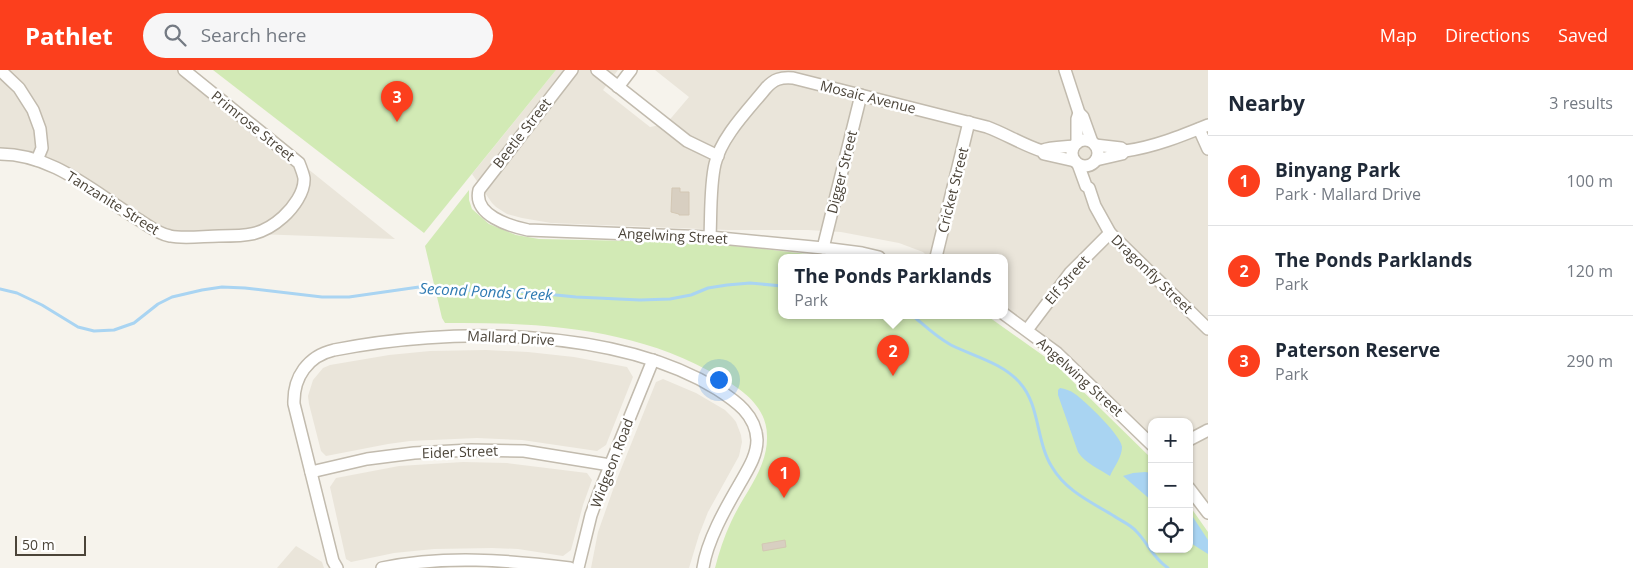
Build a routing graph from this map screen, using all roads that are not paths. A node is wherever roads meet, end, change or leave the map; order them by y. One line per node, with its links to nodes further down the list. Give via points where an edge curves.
1 (0, 70): 19 (street, via 19,88 33,110 42,148)
2 (184, 70): 21 (street, Primrose Street)
3 (572, 70): 24 (street, Beetle Street, via 482,184)
4 (597, 70): 7 (street)
5 (631, 70): 7 (street)
6 (1066, 70): 9 (street)
7 (618, 87): 18 (street, via 687,141)
8 (861, 95): 10 (street, Mosaic Avenue); 18 (street, Mosaic Avenue, via 793,78 778,78 766,88 728,137); 27 (street, Digger Street)
9 (1079, 113): 12 (street); 13 (street)
10 (969, 122): 15 (street, Mosaic Avenue); 29 (street, Cricket Street)
11 (1204, 127): 14 (street); 16 (street, via 1153,146)
12 (1075, 144): 13 (street, via 1084,140); 15 (street, Mosaic Avenue); 22 (street, via 1072,153)
13 (1094, 144): 16 (street); 20 (street, via 1098,153)
14 (1208, 149)
15 (1042, 151): 22 (street, Mosaic Avenue)
16 (1125, 151): 20 (street)
17 (0, 154): 19 (street, Tanzanite Street)
18 (718, 156): 26 (street, Mosaic Avenue)
19 (37, 160): 21 (street, Tanzanite Street, via 58,168 157,230 175,237 256,234 269,229 290,211 302,189 304,178)
20 (1095, 162): 22 (street, via 1086,166); 23 (street)
21 (299, 163)
22 (1076, 163): 23 (street, Dragonfly Street)
23 (1089, 188): 25 (street, Dragonfly Street)
24 (478, 198): 26 (street, Angelwing Street, via 481,206 494,217 528,230)
25 (1110, 233): 31 (street, Dragonfly Street); 32 (street, Elf Street, via 1070,273)
26 (710, 237): 27 (street, Angelwing Street)
27 (823, 248): 28 (street, Angelwing Street)
28 (866, 254)
29 (937, 254)
30 (1008, 317): 32 (street, Angelwing Street)
31 (1208, 329)
32 (1027, 330): 36 (street, Angelwing Street, via 1057,353)
33 (653, 360): 37 (street, Widgeon Road); 38 (street, Mallard Drive, via 574,343 490,336 406,339 326,352 313,359 302,372 294,395); 46 (street, Mallard Drive, via 687,373 725,394 744,409 756,432 756,448 749,469 717,527)
34 (1208, 430): 35 (street)
35 (1193, 438)
36 (1148, 441)
37 (610, 465): 38 (street, Eider Street, via 531,452 471,450 367,459); 45 (street, Widgeon Road, via 591,515)
38 (311, 472): 42 (street, Mallard Drive)
39 (1193, 493): 40 (street)
40 (1208, 513)
41 (457, 564): 43 (street, via 410,563); 44 (street, via 503,560)
42 (337, 568)
43 (382, 568)
44 (570, 568)
45 (578, 568)
46 (703, 568)

